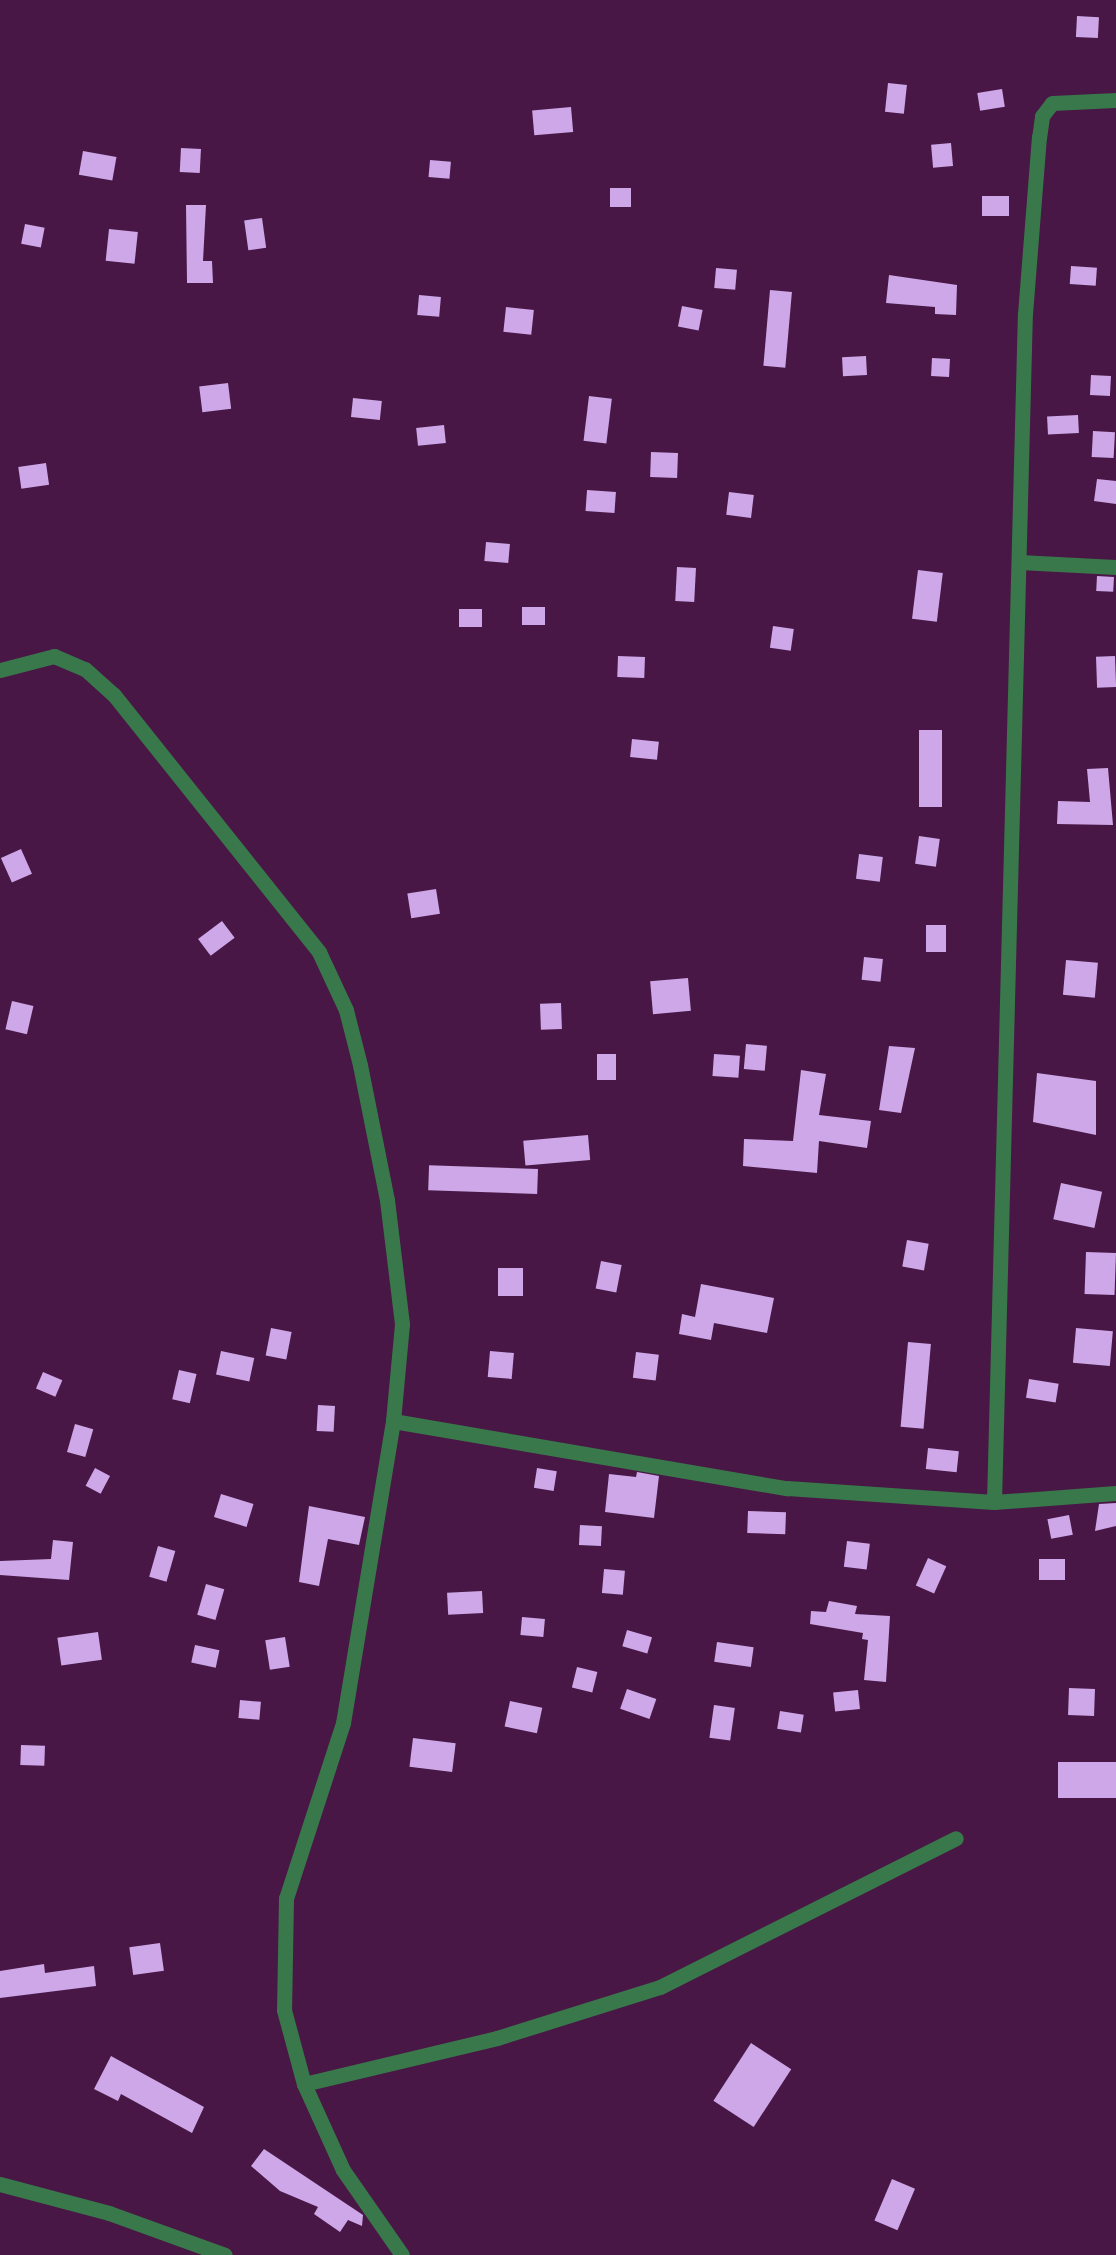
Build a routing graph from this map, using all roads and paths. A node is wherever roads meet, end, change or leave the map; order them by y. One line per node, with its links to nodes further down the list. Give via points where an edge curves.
1 (1116, 100): 2 (street, via 1052,104 1042,116 1025,314)
2 (1019, 562): 3 (street); 7 (street)
3 (1116, 567)
4 (0, 670): 5 (street, via 54,656 85,669 114,695 319,952 345,1010 387,1200 402,1324)
5 (393, 1421): 7 (street, via 787,1488); 9 (street, via 343,1723 286,1898 284,2010)
6 (1116, 1493): 7 (street)
7 (994, 1502)
8 (956, 1838): 9 (street, via 660,1987 497,2038)
9 (304, 2084): 12 (street, via 343,2170)
10 (0, 2184): 11 (street, via 109,2213)
11 (225, 2255)
12 (402, 2255)

